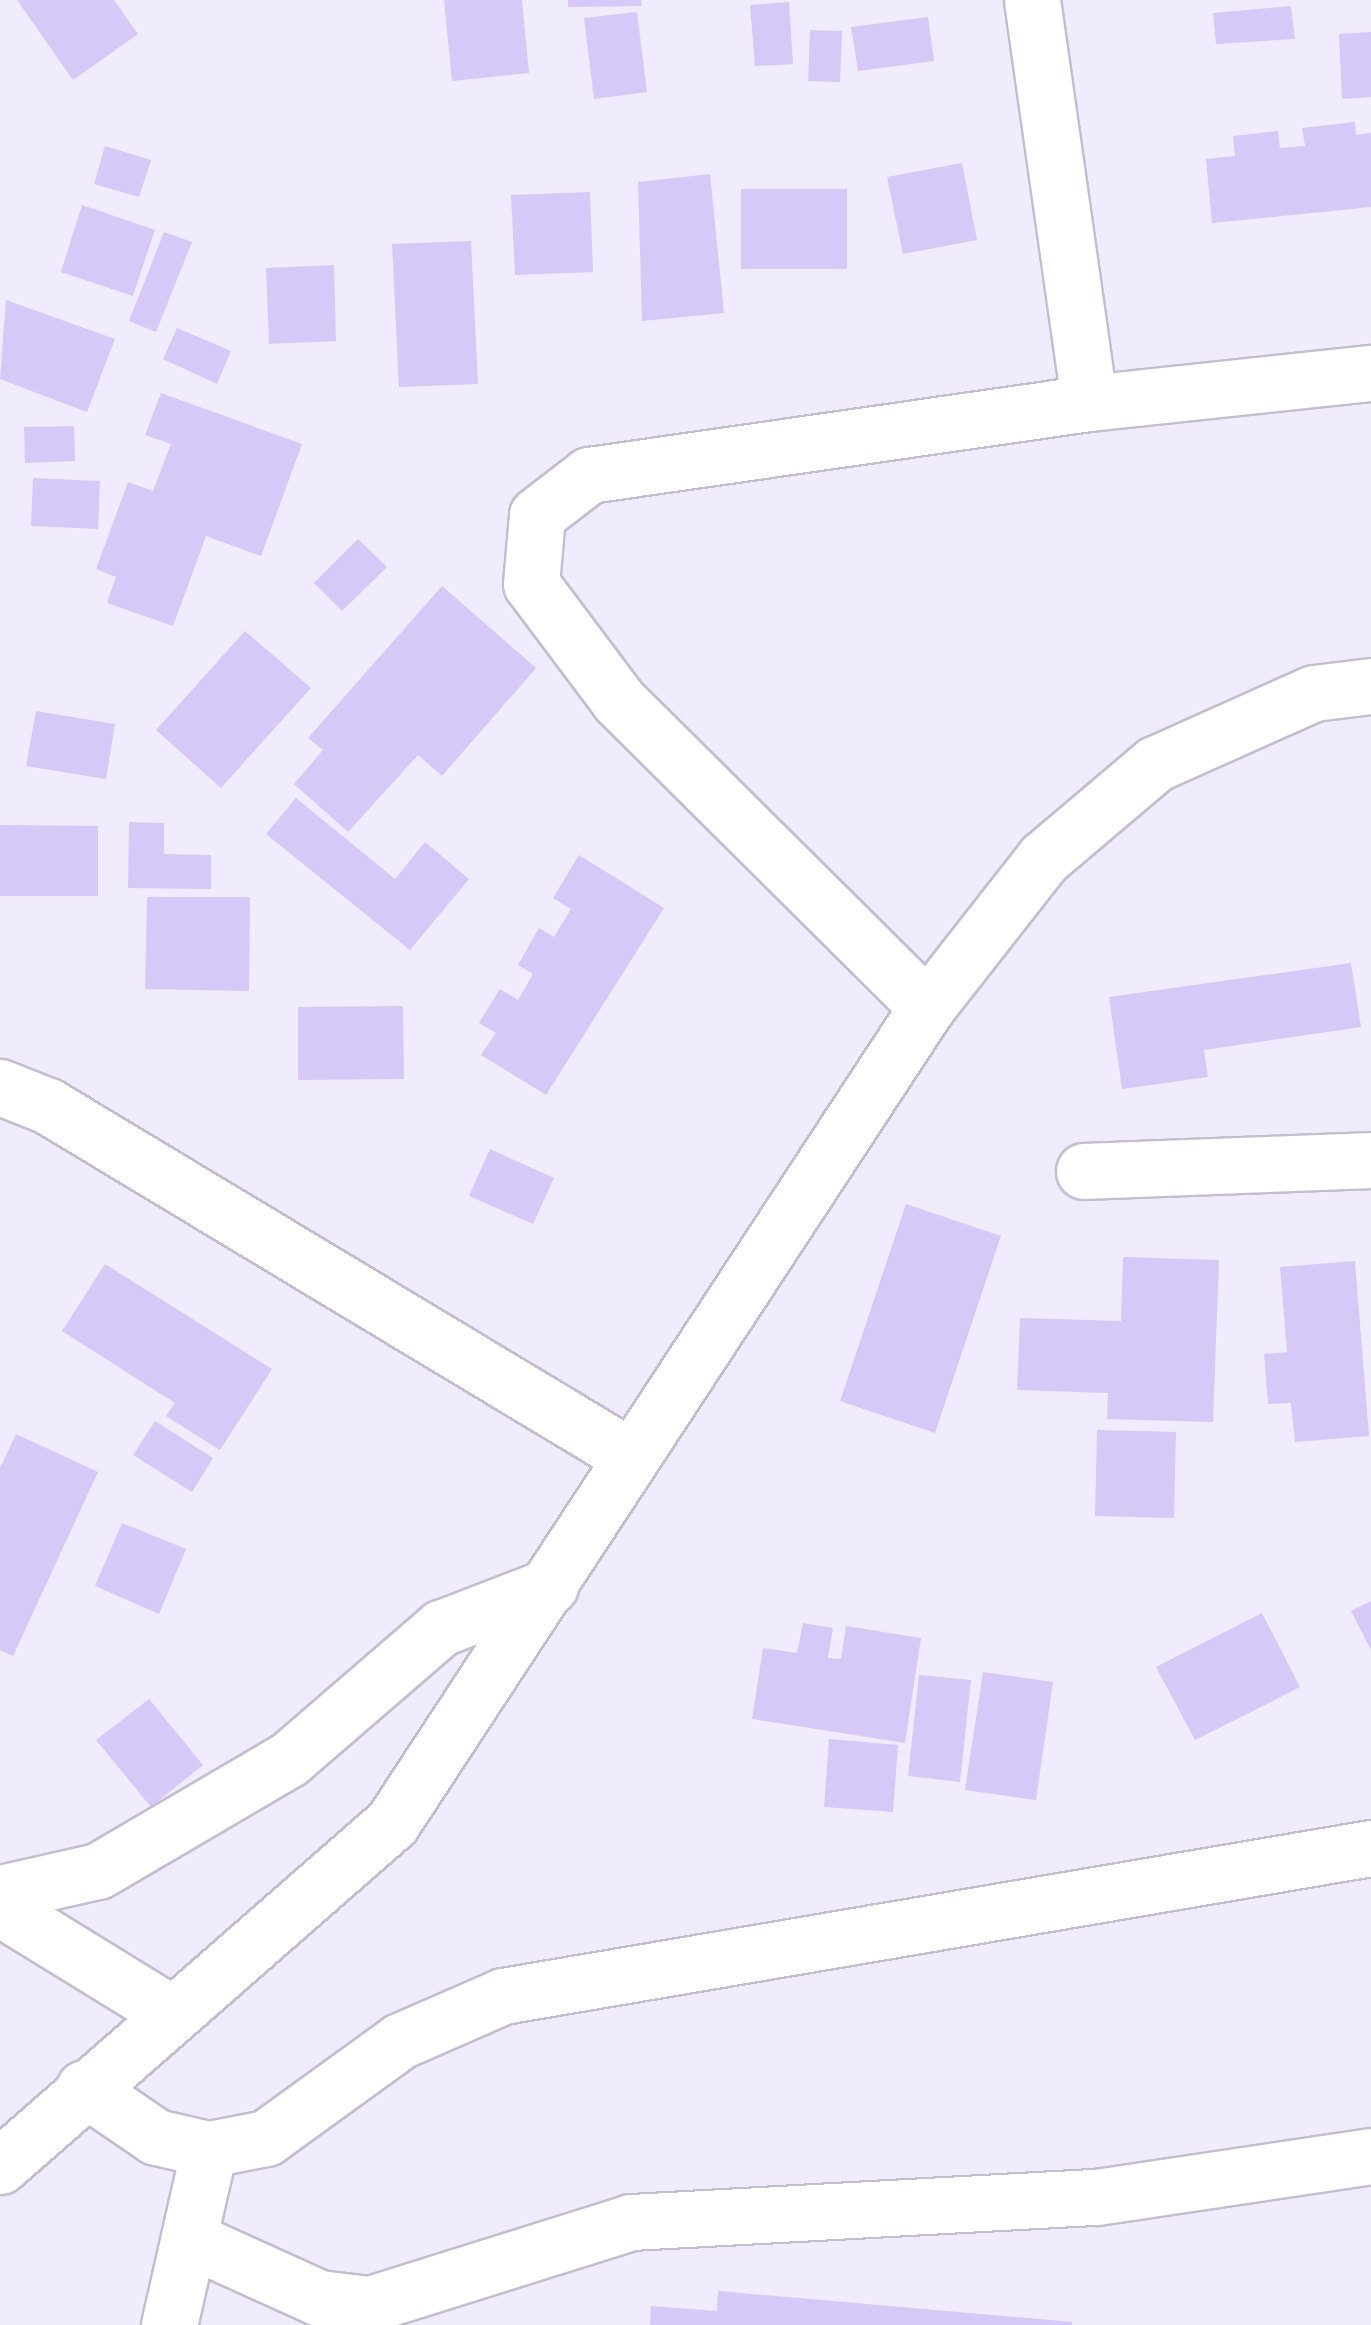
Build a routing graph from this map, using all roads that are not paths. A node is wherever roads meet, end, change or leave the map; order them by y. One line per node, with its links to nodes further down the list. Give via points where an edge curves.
1 (1032, 0): 3 (street)
2 (1371, 373): 3 (street)
3 (1090, 403): 5 (street, via 589,476 537,514 531,584 618,701)
4 (1371, 686): 5 (street, via 1314,693 1155,764 1044,858)
5 (927, 1007): 9 (street)
6 (0, 1087): 9 (street, via 48,1106)
7 (1371, 1160): 8 (street)
8 (1084, 1170)
9 (630, 1456): 10 (street)
10 (550, 1586): 12 (street, via 441,1628 289,1760 98,1871); 14 (street, via 392,1823)
11 (1371, 1848): 16 (street, via 503,1996 400,2041 266,2138)
12 (0, 1893)
13 (0, 1908): 14 (street)
14 (172, 2014): 15 (street)
15 (84, 2088): 16 (street, via 156,2137); 18 (street)
16 (209, 2150): 19 (street)
17 (1371, 2156): 19 (street, via 1097,2198 630,2222 370,2304 319,2298)
18 (0, 2166)
19 (189, 2239): 20 (street)
20 (169, 2325)

